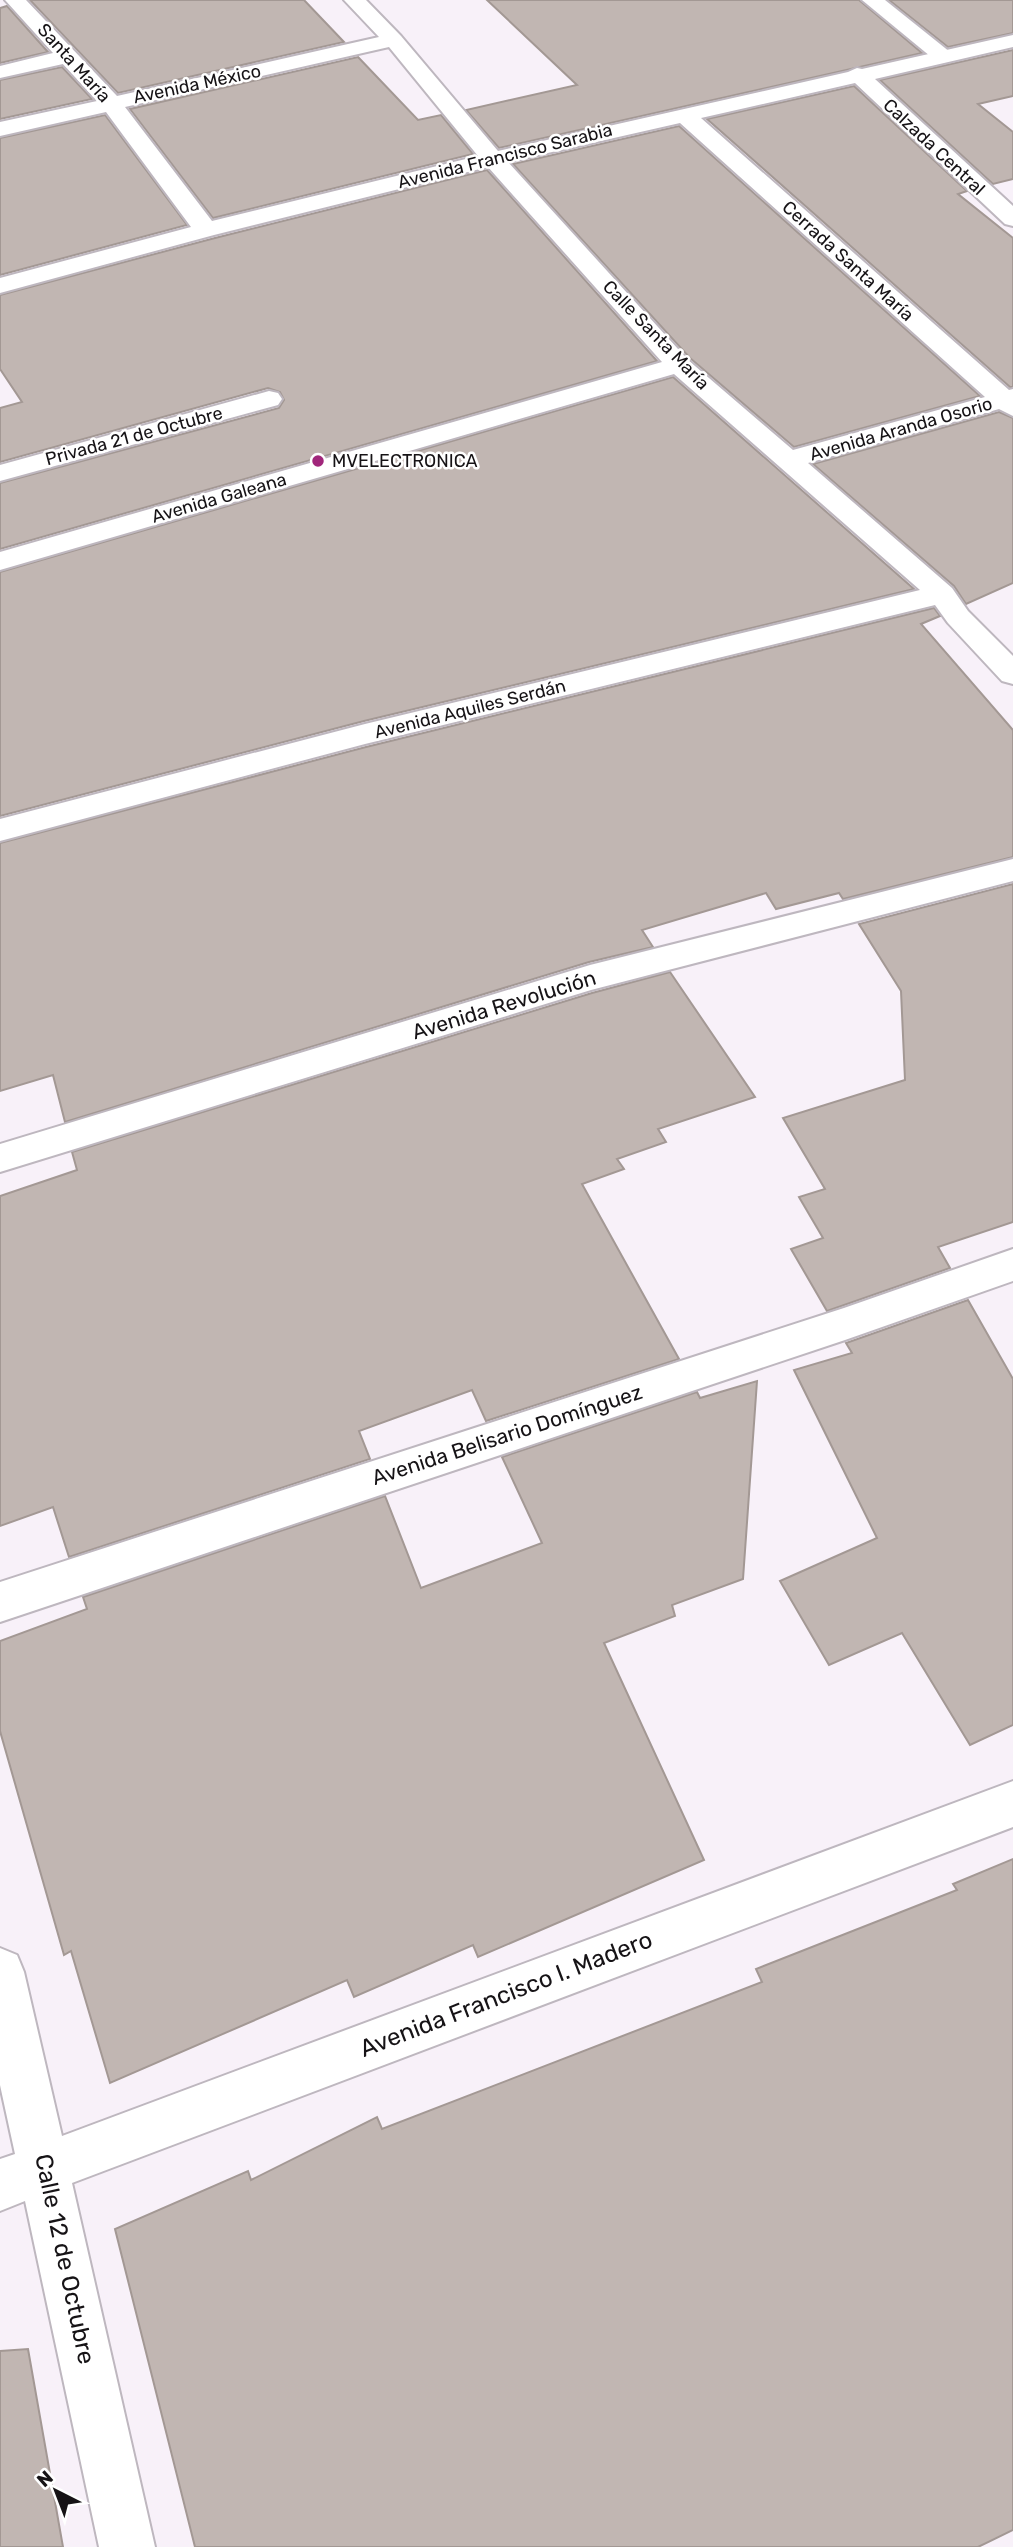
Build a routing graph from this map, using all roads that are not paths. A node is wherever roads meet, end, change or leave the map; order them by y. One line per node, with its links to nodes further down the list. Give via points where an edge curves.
1 (15, 0): 7 (street, Santa María)
2 (354, 0): 4 (street, Calle Santa María)
3 (872, 0): 6 (street)
4 (394, 40): 10 (street, Avenida México); 13 (street, Calle Santa María)
5 (1010, 45): 6 (street, Avenida Francisco Sarabia)
6 (944, 55): 9 (street, Avenida Francisco Sarabia)
7 (69, 56): 8 (street); 10 (street, Santa María)
8 (0, 72)
9 (857, 74): 11 (street, Avenida Francisco Sarabia); 14 (street, Calzada Central)
10 (111, 103): 12 (street, Avenida México); 15 (street, Santa María)
11 (683, 114): 13 (street, Avenida Francisco Sarabia); 19 (street, Cerrada Santa María)
12 (0, 129)
13 (493, 159): 15 (street, Avenida Francisco Sarabia); 17 (street, Calle Santa María)
14 (1013, 219)
15 (206, 230): 16 (street, Avenida Francisco Sarabia)
16 (0, 286)
17 (679, 365): 20 (street, Calle Santa María); 22 (street, Avenida Galeana)
18 (269, 399): 21 (street, Privada 21 de Octubre)
19 (1010, 402): 20 (street, Avenida Aranda Osorio)
20 (789, 460): 23 (street, Calle Santa María)
21 (0, 473)
22 (0, 561)
23 (950, 606): 24 (street); 25 (street, Calle Santa María); 26 (street, Avenida Aquiles Serdán, via 365,734)
24 (1002, 628)
25 (1013, 674)
26 (0, 830)
27 (1013, 870): 28 (street, Avenida Revolución, via 590,978)
28 (0, 1158)
29 (1013, 1265): 30 (street, Avenida Belisario Domínguez)
30 (0, 1602)
31 (1013, 1804): 33 (street, Avenida Francisco I. Madero)
32 (0, 1972): 33 (street, Calle 12 de Octubre)
33 (22, 2176): 34 (street, Calle 12 de Octubre)
34 (127, 2547)

